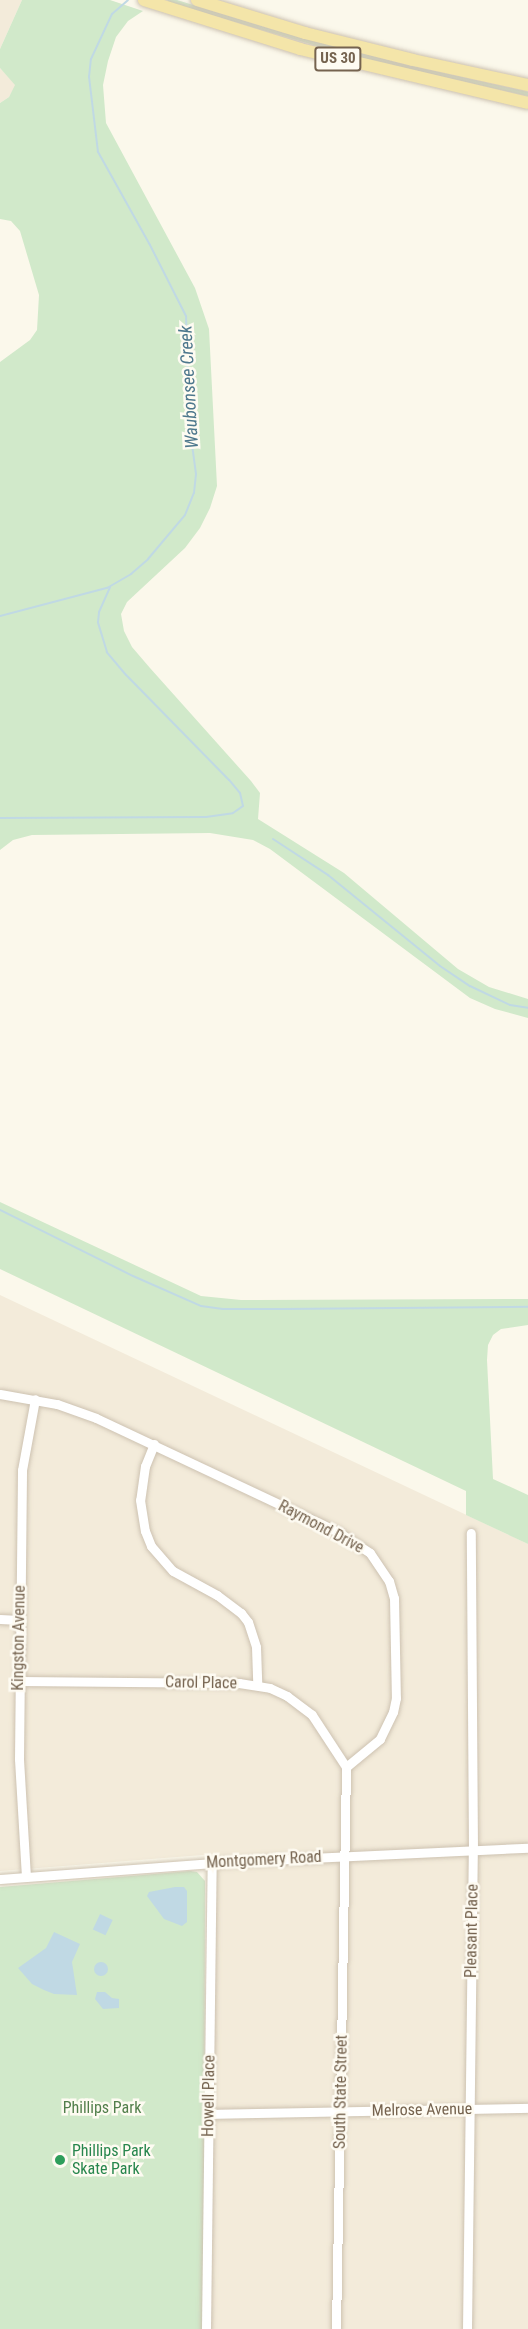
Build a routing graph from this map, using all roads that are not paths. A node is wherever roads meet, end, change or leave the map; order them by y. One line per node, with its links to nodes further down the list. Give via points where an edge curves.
1 (144, 0): 4 (main road, US 30, via 300,49)
2 (197, 0): 3 (main road, US 30, via 305,33)
3 (528, 86)
4 (528, 103)
5 (0, 1394): 6 (street, Raymond Drive)
6 (35, 1399): 7 (street, Raymond Drive, via 96,1418); 10 (street, Kingston Avenue, via 22,1470)
7 (154, 1444): 12 (street, via 145,1466 140,1500 151,1546 173,1571 230,1604 248,1622 256,1647); 13 (street, Raymond Drive, via 338,1532 370,1553 379,1565 394,1598 396,1698 380,1739)
8 (471, 1533): 15 (street, Pleasant Place)
9 (0, 1619): 10 (street)
10 (19, 1620): 11 (street, Kingston Avenue)
11 (19, 1681): 12 (street, Carol Place); 18 (street, Kingston Avenue)
12 (257, 1685): 13 (street, Carol Place, via 287,1696 312,1714)
13 (346, 1767): 16 (street)
14 (528, 1848): 15 (street, Montgomery Road)
15 (473, 1851): 16 (street, Montgomery Road); 20 (street, Pleasant Place)
16 (345, 1856): 17 (street, Montgomery Road); 22 (street, South State Street)
17 (212, 1863): 18 (street, Montgomery Road); 23 (street, Howell Place)
18 (26, 1877): 19 (street, Montgomery Road)
19 (0, 1879)
20 (470, 2108): 21 (street, Melrose Avenue); 22 (street, Melrose Avenue); 26 (street, Pleasant Place)
21 (528, 2108)
22 (342, 2112): 23 (street, Melrose Avenue); 25 (street, South State Street)
23 (209, 2114): 24 (street, Howell Place)
24 (206, 2329)
25 (336, 2329)
26 (467, 2329)

